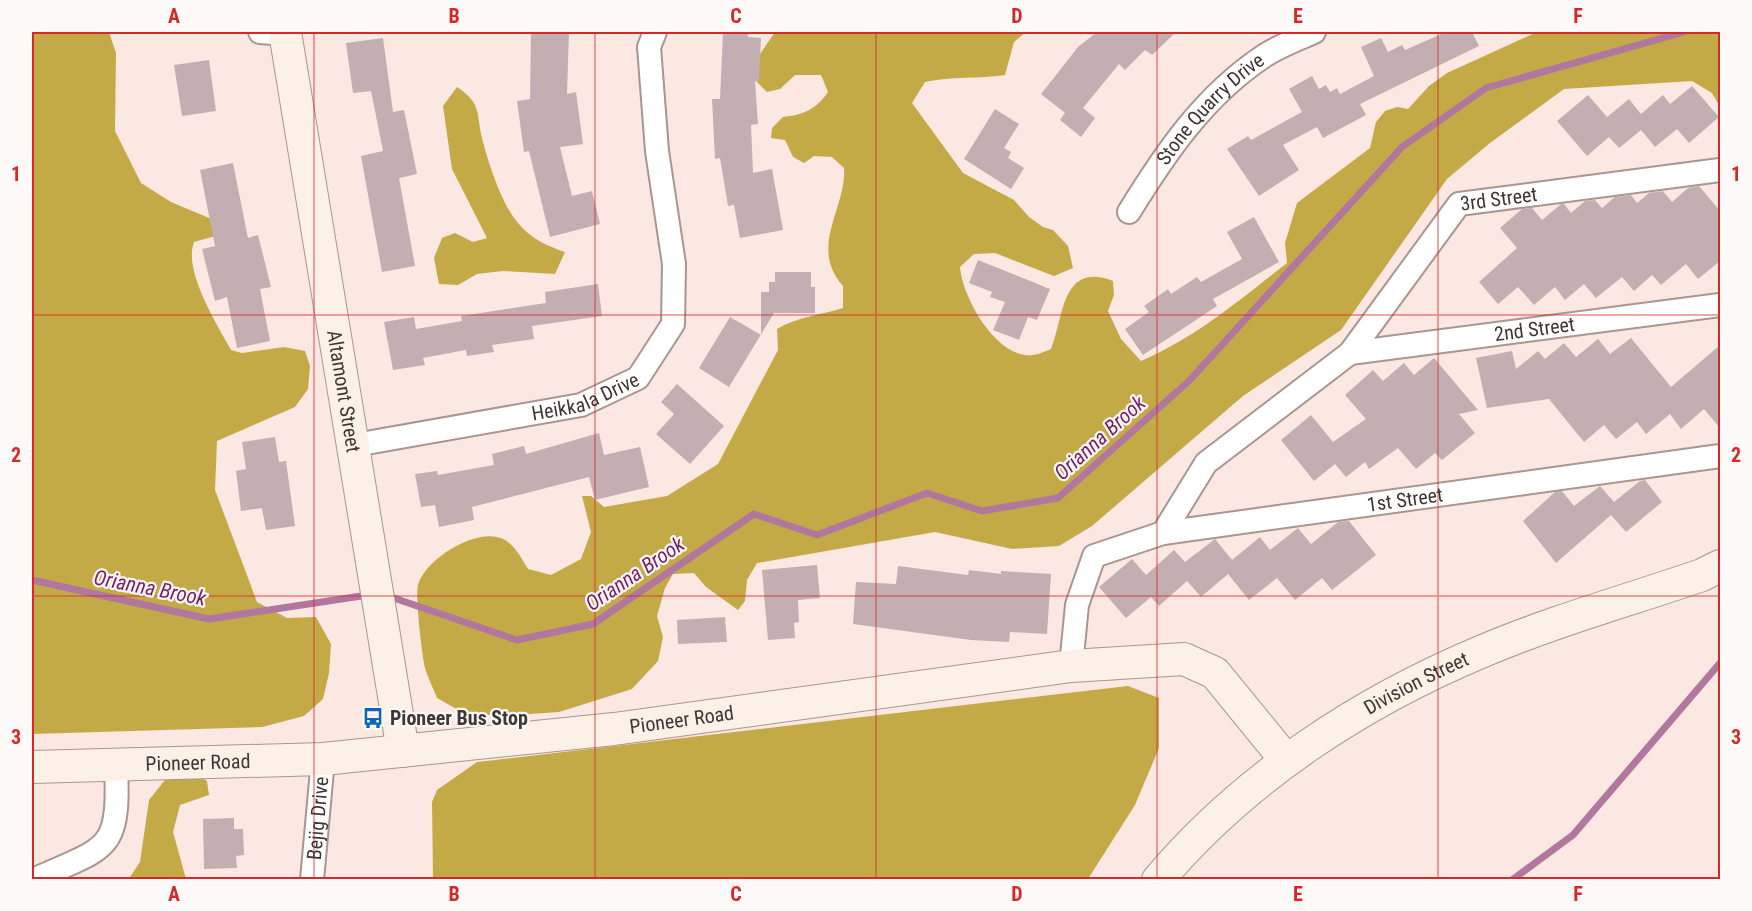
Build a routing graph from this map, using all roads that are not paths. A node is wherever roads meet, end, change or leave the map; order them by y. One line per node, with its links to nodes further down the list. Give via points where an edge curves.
1 (277, 32): 8 (street, Altamont Street)
2 (655, 32): 8 (street, Heikkala Drive, via 649,47 657,151 674,264 673,324 638,378 581,405)
3 (1314, 32): 5 (street, Stone Quarry Drive, via 1266,54 1201,109 1165,153)
4 (1720, 170): 7 (street, 3rd Street, via 1459,204)
5 (1129, 212)
6 (1720, 305): 7 (street, 2nd Street)
7 (1350, 353): 10 (street, via 1206,463)
8 (355, 446): 13 (street, Altamont Street)
9 (1720, 456): 10 (street, 1st Street)
10 (1163, 533): 12 (street, 1st Street, via 1094,556 1077,605)
11 (1720, 566): 15 (street, Division Street, via 1527,634 1433,673 1371,706)
12 (1071, 666): 13 (street, Pioneer Road, via 614,729); 15 (street, Pioneer Road, via 1184,659 1215,673)
13 (403, 751): 14 (street, Pioneer Road)
14 (323, 759): 16 (street, Pioneer Road); 19 (street, Bejig Drive)
15 (1286, 760): 20 (street, Division Street, via 1221,816)
16 (116, 765): 17 (street, Pioneer Road); 18 (street, via 116,820 112,834 103,846)
17 (32, 767)
18 (33, 879)
19 (312, 879)
20 (1158, 879)

